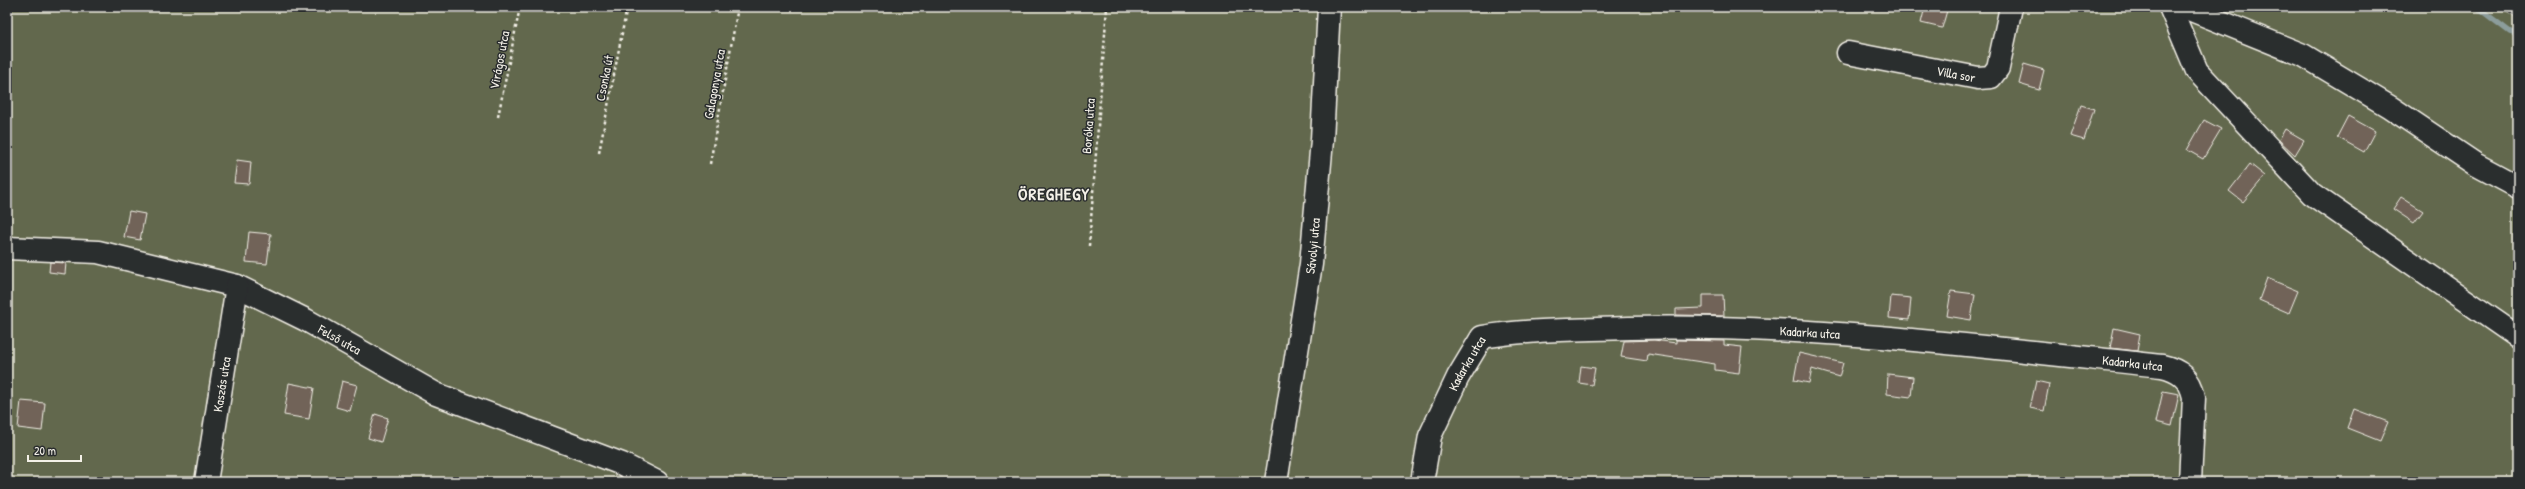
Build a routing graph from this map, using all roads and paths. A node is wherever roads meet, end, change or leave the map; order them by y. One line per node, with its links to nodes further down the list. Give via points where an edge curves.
1 (520, 7): 10 (path, Virágos utca)
2 (627, 7): 11 (path, Csonka út)
3 (738, 7): 12 (path, Galagonya utca)
4 (1107, 7): 14 (path, Boróka utca)
5 (1329, 7): 20 (street, Sávolyi utca, via 1322,140 1311,264)
6 (2011, 7): 9 (street, Villa sor, via 1998,68 1991,77 1978,78)
7 (2170, 7): 17 (street, via 2197,71 2312,194)
8 (2184, 7): 13 (street, via 2303,55 2390,107 2475,164)
9 (1848, 53)
10 (498, 117)
11 (599, 153)
12 (710, 164)
13 (2518, 187)
14 (1089, 246)
15 (7, 248): 16 (street, Felső utca, via 98,252)
16 (237, 286): 18 (street, Kaszás utca); 19 (street, Felső utca, via 306,320 436,394 622,464)
17 (2518, 337)
18 (206, 482)
19 (657, 482)
20 (1276, 482)
21 (1422, 482): 22 (street, Kadarka utca, via 1430,436 1458,377 1482,337 1516,331 1708,326 1908,339 2176,369 2192,386 2194,397)
22 (2190, 482)

